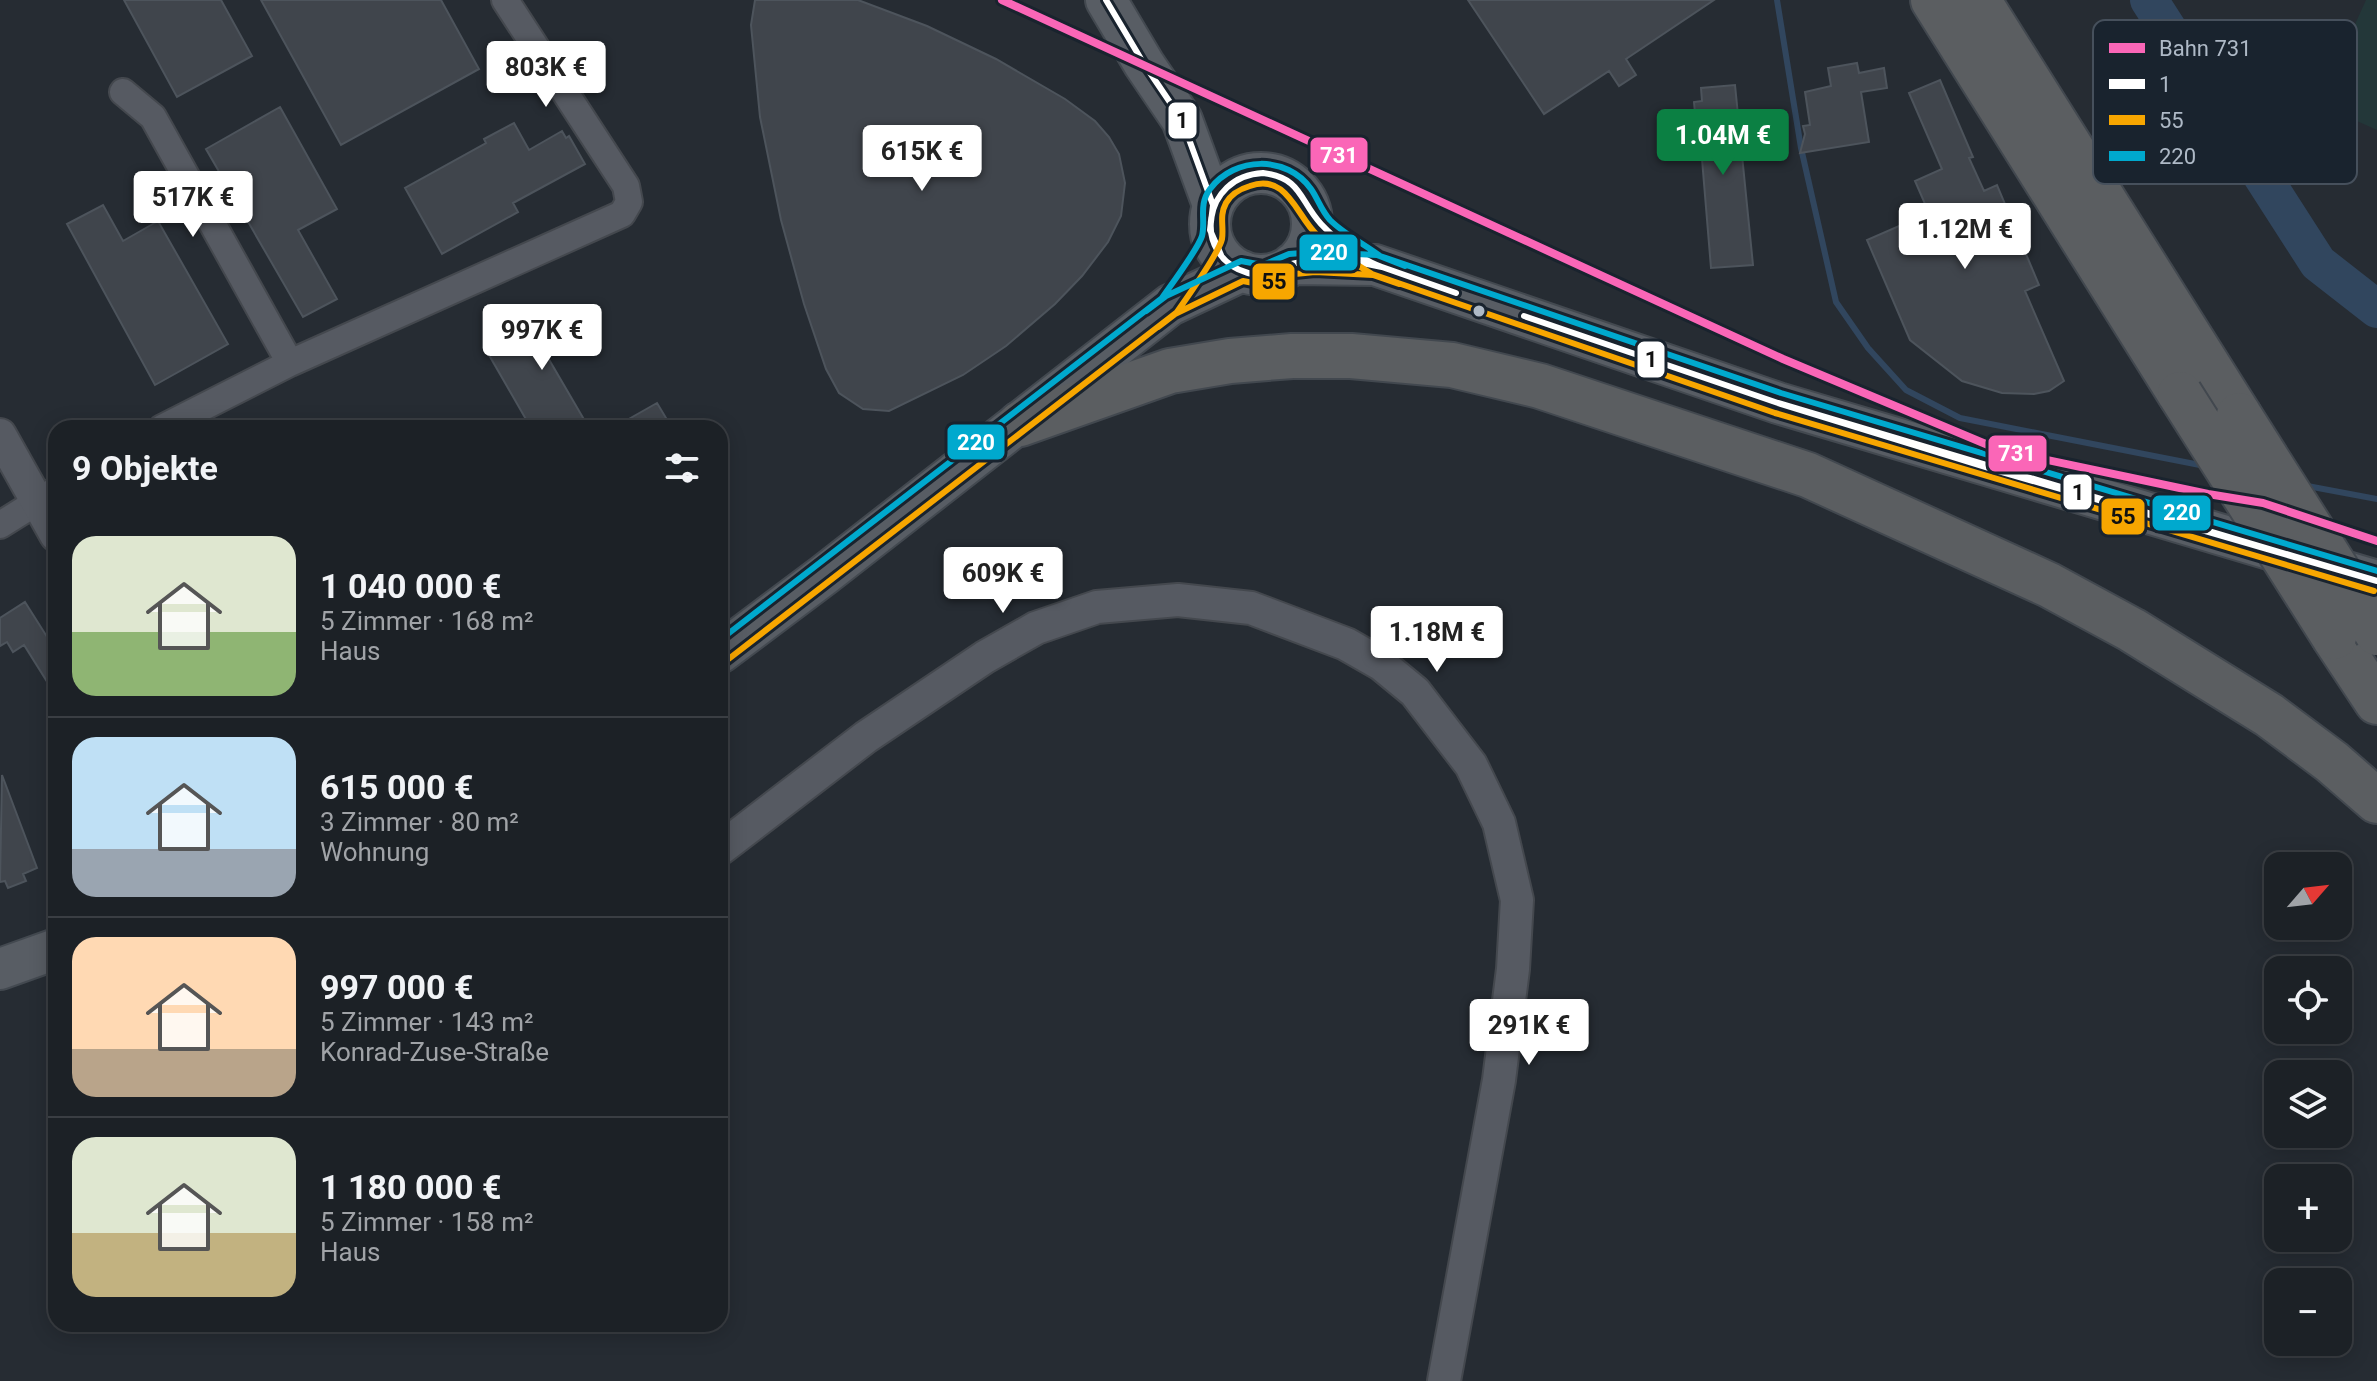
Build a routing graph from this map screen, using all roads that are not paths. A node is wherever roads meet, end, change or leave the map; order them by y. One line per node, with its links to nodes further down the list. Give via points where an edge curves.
1 (505, 0): 16 (street, via 626,186 629,202 622,214)
2 (1106, 0): 6 (main road)
3 (1933, 0): 25 (highway, bridge)
4 (1978, 0): 8 (highway, bridge)
5 (123, 92): 16 (street, via 153,117)
6 (1182, 120): 7 (main road, via 1234,164); 11 (main road)
7 (1256, 173): 10 (main road, via 1287,180); 11 (main road, via 1226,186)
8 (2093, 183)
9 (2094, 184): 23 (highway, bridge)
10 (1311, 213): 12 (main road, via 1309,241); 13 (main road)
11 (1212, 222): 14 (main road, via 1223,258); 15 (main road)
12 (1292, 264): 13 (main road); 14 (main road, via 1273,273)
13 (1375, 265): 22 (main road, via 1778,403)
14 (1242, 271): 15 (main road)
15 (1170, 305): 18 (main road)
16 (290, 363): 17 (street)
17 (178, 420)
18 (1020, 424): 24 (main road); 26 (highway, via 1170,371 1292,356 1452,365 1540,386 1808,475 2049,585 2269,715)
19 (0, 435): 20 (street)
20 (46, 496): 21 (street)
21 (0, 525)
22 (2377, 581)
23 (2377, 633)
24 (728, 647)
25 (2377, 702)
26 (2377, 801)
27 (728, 843): 30 (street, via 866,737 985,657 1036,628 1097,607 1178,600 1251,608 1346,644 1381,664 1415,692 1471,765 1499,823 1517,900 1499,1080)
28 (48, 952): 29 (main road)
29 (0, 969)
30 (1444, 1381)

